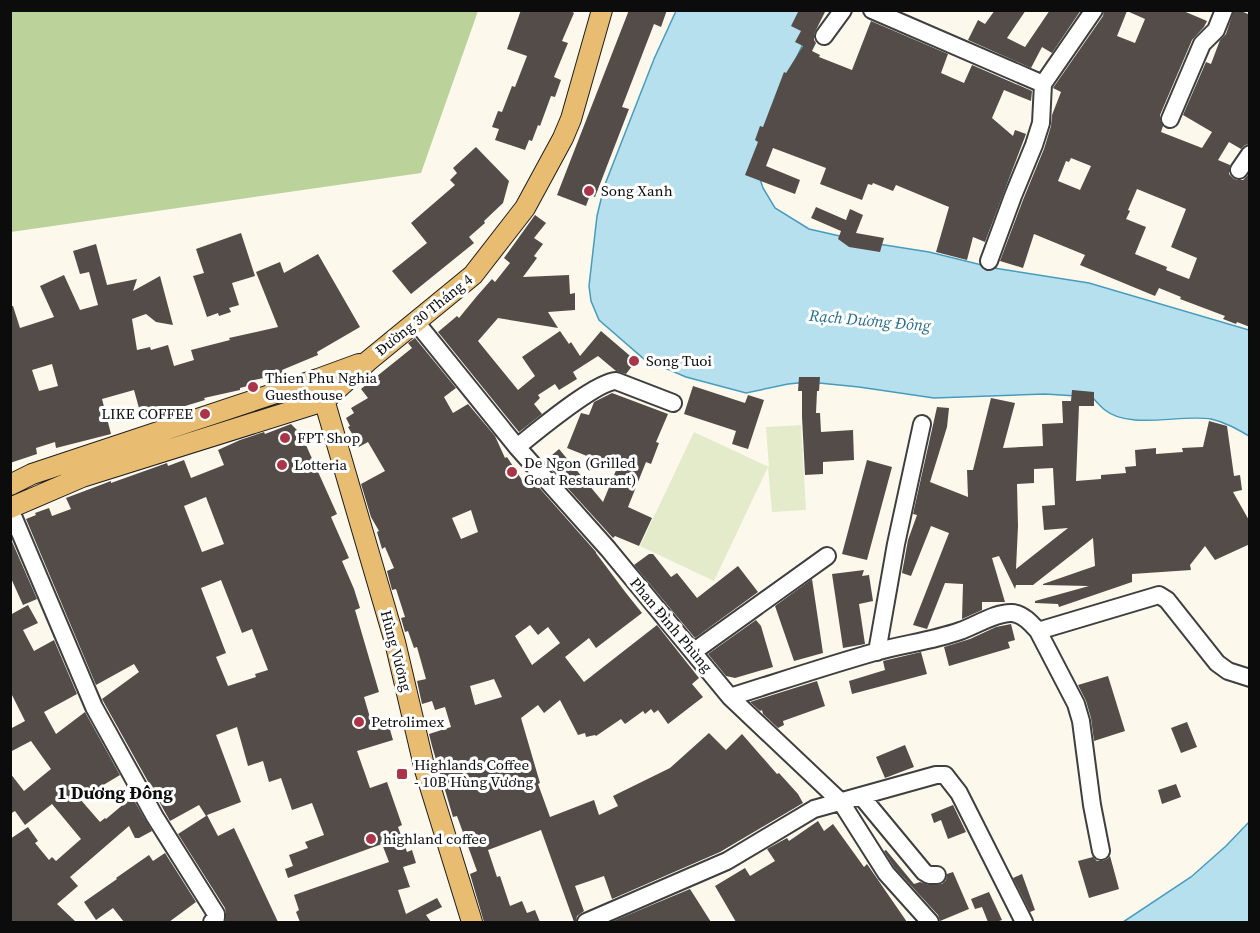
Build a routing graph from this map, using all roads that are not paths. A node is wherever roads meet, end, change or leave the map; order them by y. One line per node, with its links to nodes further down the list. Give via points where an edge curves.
1 (602, 10): 12 (main road, Đường 30 Tháng 4, via 571,119 525,208 473,276)
2 (843, 10): 6 (street)
3 (872, 10): 7 (street)
4 (1094, 10): 7 (street)
5 (1224, 10): 8 (street, via 1216,30 1202,44)
6 (824, 36)
7 (1043, 84): 11 (street, via 1041,123)
8 (1170, 118)
9 (1250, 154): 10 (street)
10 (1239, 170)
11 (989, 261)
12 (416, 322): 13 (main road, Đường 30 Tháng 4); 19 (street, Phan Đình Phùng)
13 (368, 361): 14 (main road, Đường 30 Tháng 4); 15 (main road, Đường 30 Tháng 4)
14 (318, 379): 15 (main road, Hùng Vương); 18 (main road, Đường 30 Tháng 4)
15 (324, 401): 20 (main road, Đường 30 Tháng 4); 35 (main road, Hùng Vương, via 395,642 425,770)
16 (673, 403): 19 (street, via 616,381 609,382)
17 (922, 424): 26 (street)
18 (158, 431): 20 (main road); 21 (main road, Đường 30 Tháng 4)
19 (517, 447): 25 (street, Phan Đình Phùng)
20 (165, 451): 22 (main road, Đường 30 Tháng 4, via 82,477)
21 (10, 484)
22 (10, 509): 34 (street, via 94,707 155,817 216,914)
23 (827, 556): 25 (street)
24 (1038, 631): 26 (street, via 1020,616 1006,614 961,631); 27 (street, via 1159,595 1217,663); 31 (street, via 1082,721)
25 (693, 652): 28 (street, Phan Đình Phùng)
26 (877, 652): 28 (street)
27 (1250, 678)
28 (730, 697): 30 (street, Phan Đình Phùng)
29 (861, 796): 30 (street); 32 (street, via 924,872); 33 (street, via 945,775 959,793)
30 (841, 802): 36 (street, via 814,809 727,861); 37 (street, Phan Đình Phùng, via 886,873)
31 (1101, 851)
32 (937, 875)
33 (1023, 919)
34 (212, 922)
35 (472, 922)
36 (586, 922)
37 (930, 922)

